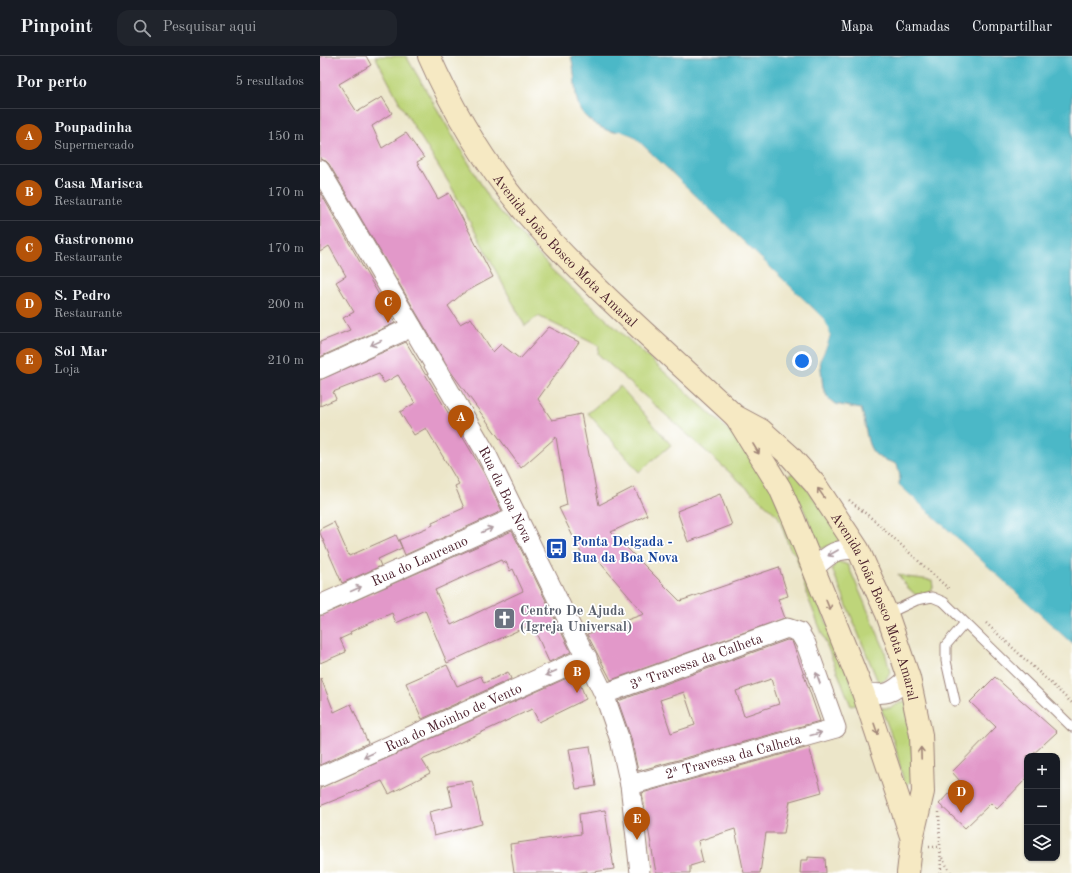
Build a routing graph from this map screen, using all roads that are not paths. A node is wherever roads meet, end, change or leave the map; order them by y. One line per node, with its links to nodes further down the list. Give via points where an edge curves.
1 (429, 56): 5 (main road, Avenida João Bosco Mota Amaral, via 461,120 524,210 582,272)
2 (320, 170): 3 (street, Rua da Boa Nova)
3 (412, 327): 4 (street, one-way to 4); 6 (street, Rua da Boa Nova, via 486,453)
4 (320, 369)
5 (735, 416): 7 (main road, Avenida João Bosco Mota Amaral, one-way to 5, via 815,484 790,456 761,430); 8 (main road, Avenida João Bosco Mota Amaral, one-way to 8, via 780,488)
6 (518, 516): 9 (street, Rua do Laureano, one-way to 6); 12 (street, Rua da Boa Nova)
7 (858, 548): 8 (street, one-way to 8, via 840,549); 10 (main road, Avenida João Bosco Mota Amaral)
8 (813, 568): 14 (main road, Avenida João Bosco Mota Amaral, one-way to 14)
9 (320, 605)
10 (887, 614): 11 (lane, via 917,600 932,597 944,602); 13 (main road, Avenida João Bosco Mota Amaral)
11 (965, 623): 16 (lane, via 946,645 946,661); 17 (lane)
12 (587, 657): 15 (street, Rua da Boa Nova); 19 (street, Rua do Moinho de Vento, one-way to 19)
13 (909, 678): 14 (street, via 894,691 882,695); 21 (main road, Avenida João Bosco Mota Amaral, one-way to 13, via 923,792 921,735)
14 (863, 692): 21 (main road, Avenida João Bosco Mota Amaral, one-way to 21)
15 (604, 694): 18 (street, 3ª Travessa da Calheta, one-way to 15, via 806,644 799,632 787,628); 20 (street, Rua da Boa Nova, via 620,740)
16 (955, 701)
17 (1072, 727)
18 (836, 728): 20 (street, 2ª Travessa da Calheta, one-way to 18)
19 (320, 777)
20 (630, 785): 22 (street, Rua da Boa Nova)
21 (912, 839): 23 (main road, Avenida João Bosco Mota Amaral)
22 (640, 873)
23 (908, 873)

